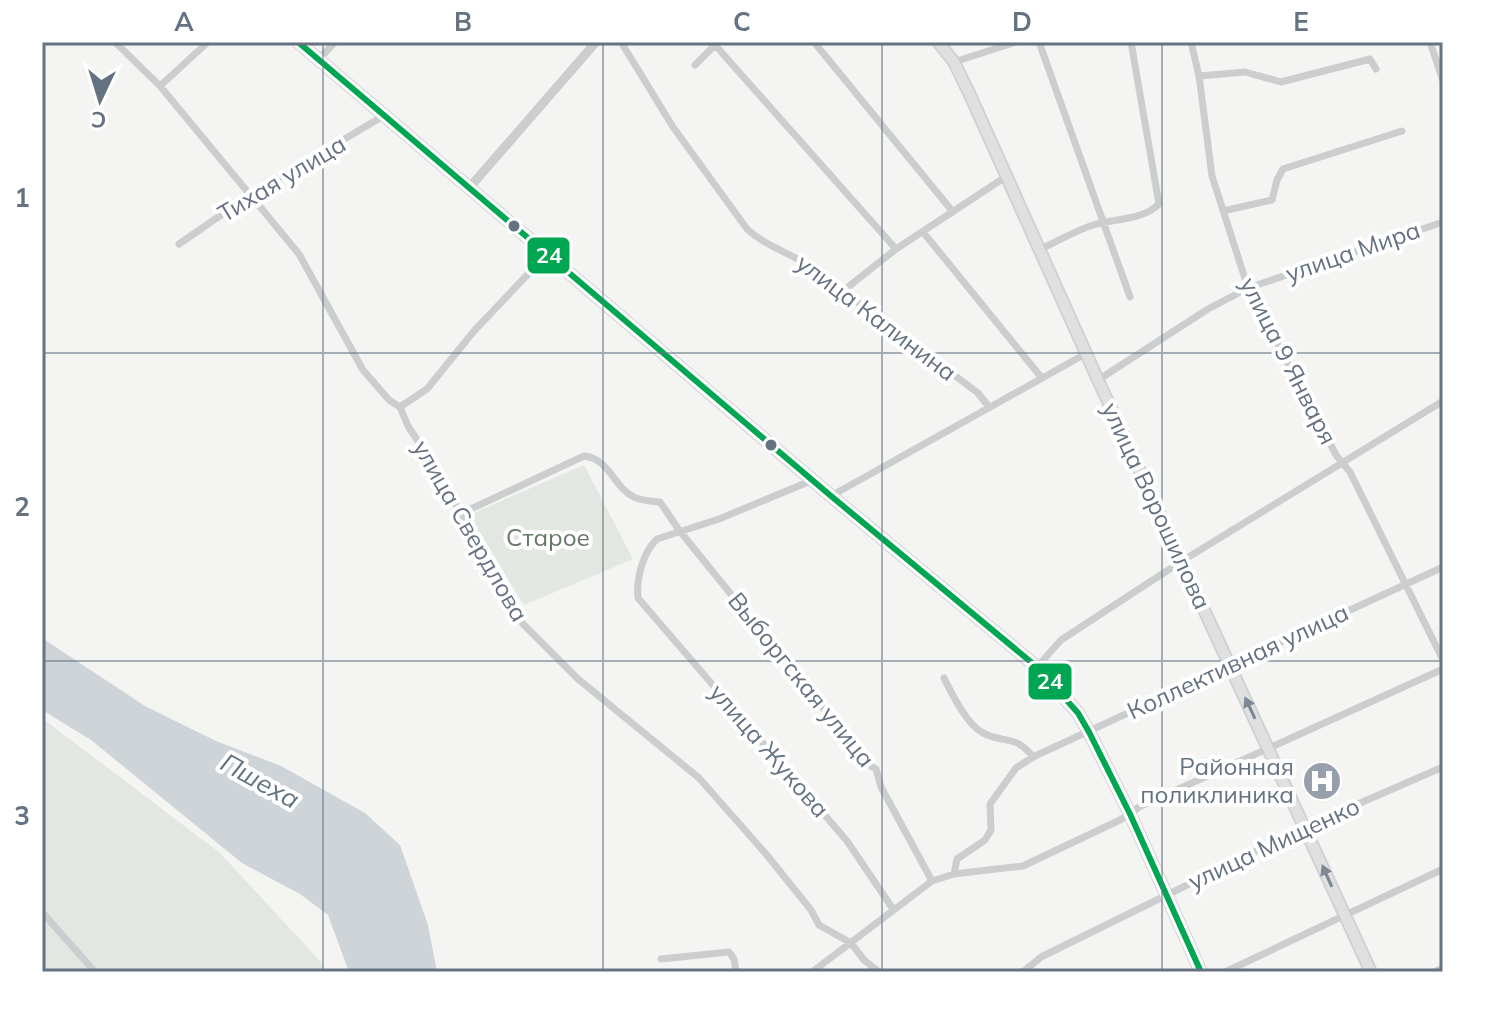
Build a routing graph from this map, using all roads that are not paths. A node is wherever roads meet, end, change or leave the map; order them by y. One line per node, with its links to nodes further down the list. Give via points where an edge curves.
1 (115, 42): 21 (street, улица Свердлова)
2 (208, 42): 21 (street)
3 (298, 42): 15 (main road)
4 (335, 42): 15 (street)
5 (596, 42): 25 (street)
6 (621, 42): 37 (street, улица Калинина, via 665,116 747,229)
7 (814, 42): 28 (street)
8 (938, 42): 16 (main road, улица Ворошилова)
9 (1016, 42): 16 (street)
10 (1039, 42): 29 (street)
11 (1131, 42): 29 (street, via 1159,204 1153,211)
12 (1191, 42): 19 (street, улица 9 Января)
13 (1430, 42): 20 (street)
14 (716, 43): 17 (street); 33 (street)
15 (318, 60): 22 (main road)
16 (954, 62): 24 (main road, улица Ворошилова)
17 (695, 65)
18 (1376, 69): 19 (street, via 1370,59 1281,82 1245,72)
19 (1199, 76): 27 (street, улица 9 Января, via 1212,176)
20 (1443, 81)
21 (160, 86): 26 (street, улица Свердлова)
22 (385, 115): 25 (main road); 26 (street, Тихая улица)
23 (1402, 131): 27 (street, via 1283,169 1272,200)
24 (1007, 176): 28 (street); 34 (main road, улица Ворошилова)
25 (470, 187): 35 (main road)
26 (250, 195): 32 (street, Тихая улица); 43 (street, улица Свердлова, via 299,254 363,370)
27 (1223, 211): 36 (street, улица 9 Января)
28 (953, 212): 31 (street)
29 (1103, 222): 34 (street); 38 (street)
30 (1443, 222): 36 (street, улица Мира)
31 (923, 232): 33 (street); 40 (street)
32 (179, 244)
33 (896, 249): 37 (street)
34 (1041, 249): 39 (main road, улица Ворошилова)
35 (548, 253): 43 (street, via 427,389); 46 (main road)
36 (1248, 288): 41 (street, улица Мира); 45 (street, улица 9 Января)
37 (843, 291): 44 (street, улица Калинина, via 978,393)
38 (1130, 297)
39 (1087, 353): 40 (street); 41 (main road, улица Ворошилова)
40 (1041, 377): 44 (street)
41 (1098, 380): 50 (main road, улица Ворошилова)
42 (1443, 401): 45 (street)
43 (400, 407): 48 (street, улица Свердлова)
44 (989, 407): 47 (street)
45 (1344, 463): 50 (street); 52 (street, улица 9 Января)
46 (813, 480): 47 (main road); 49 (street)
47 (831, 496): 55 (main road)
48 (460, 514): 49 (street, via 584,456 606,468 633,497 660,502); 71 (street, улица Свердлова, via 523,624 578,679 699,778 819,925)
49 (679, 530): 66 (street, Выборгская улица, via 876,769); 68 (street, улица Жукова, via 649,546 638,598 847,841)
50 (1182, 561): 54 (main road, улица Ворошилова); 55 (street, via 1061,640)
51 (1443, 567): 52 (street, Коллективная улица)
52 (1407, 584): 53 (street, улица 9 Января); 54 (street, Коллективная улица)
53 (1443, 660)
54 (1230, 666): 58 (street, Коллективная улица); 59 (main road, улица Ворошилова, one-way to 54)
55 (1037, 667): 58 (main road)
56 (1443, 669): 59 (street)
57 (944, 678): 60 (street, via 960,710 981,732 1022,743)
58 (1089, 732): 60 (street, Коллективная улица); 62 (main road)
59 (1269, 750): 62 (street); 63 (main road, улица Ворошилова)
60 (1033, 757): 65 (street, Коллективная улица, via 1016,768 990,804 991,830 957,859)
61 (1443, 767): 63 (street, улица Мищенко)
62 (1130, 814): 65 (street, via 1023,866); 67 (main road)
63 (1305, 827): 67 (street, улица Мищенко); 70 (main road, улица Ворошилова, one-way to 63)
64 (1443, 869): 70 (street)
65 (954, 874): 66 (street)
66 (932, 881): 68 (street)
67 (1166, 895): 78 (street, улица Мищенко, via 1041,957); 79 (main road)
68 (893, 909): 71 (street)
69 (42, 912): 74 (street)
70 (1345, 915): 80 (street); 81 (main road, улица Ворошилова)
71 (851, 943): 76 (street); 77 (street, улица Свердлова)
72 (661, 959): 75 (street, via 729,952)
73 (1443, 968): 82 (street)
74 (95, 972)
75 (736, 972)
76 (812, 972)
77 (879, 972)
78 (1023, 972)
79 (1201, 972)
80 (1225, 972)
81 (1371, 972)
82 (1434, 972)

